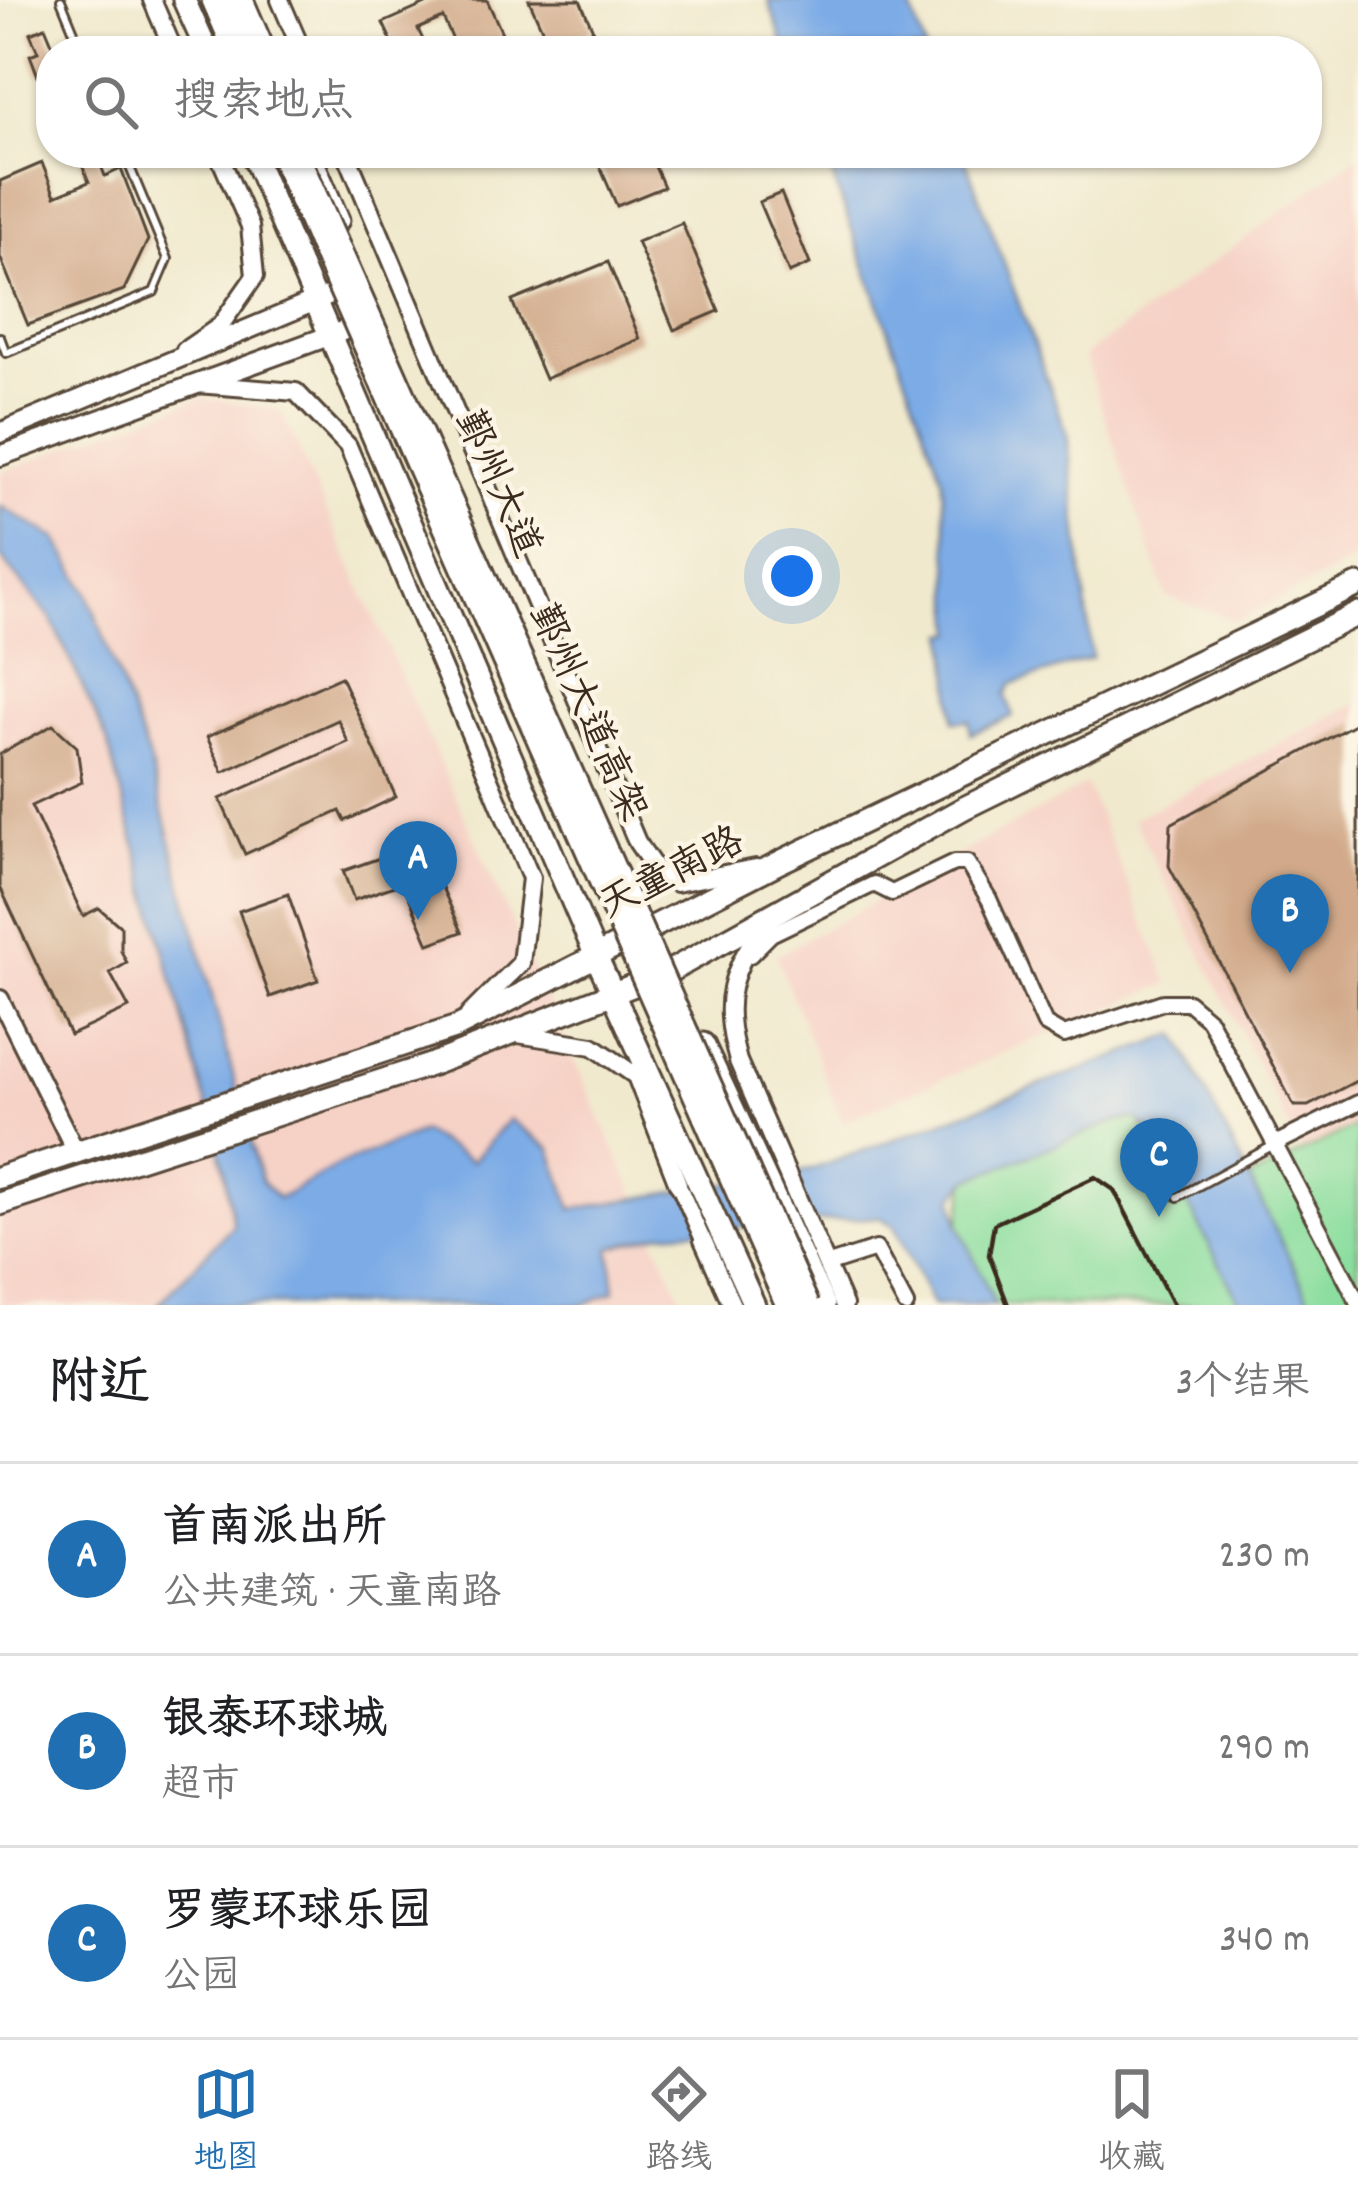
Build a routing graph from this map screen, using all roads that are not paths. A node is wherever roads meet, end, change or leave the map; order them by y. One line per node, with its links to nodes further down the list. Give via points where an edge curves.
1 (62, 0): 8 (lane)
2 (152, 0): 9 (street)
3 (184, 0): 10 (main road)
4 (213, 0): 11 (main road)
5 (229, 0): 12 (main road)
6 (242, 0): 13 (main road)
7 (280, 0): 14 (street)
8 (76, 36)
9 (168, 36)
10 (200, 36)
11 (229, 36)
12 (245, 36)
13 (258, 36)
14 (296, 36)
15 (130, 168): 26 (lane, via 168,259 154,292 6,353)
16 (225, 168): 27 (street, via 250,226 255,276 220,326)
17 (259, 168): 23 (main road)
18 (287, 168): 56 (main road, 鄞州大道高架, bridge)
19 (304, 168): 57 (main road, 鄞州大道高架, bridge)
20 (315, 168): 22 (main road, 鄞州大道)
21 (352, 168): 33 (street, 鄞州大道, via 637,842 658,873 676,883)
22 (364, 280): 23 (main road); 24 (main road, 鄞州大道)
23 (317, 300): 25 (main road); 27 (main road)
24 (380, 316): 25 (main road); 35 (main road, 鄞州大道)
25 (331, 335): 28 (main road); 36 (main road)
26 (0, 337)
27 (169, 362): 29 (main road)
28 (196, 384): 30 (main road); 41 (street, via 296,392 348,446 531,878 520,963)
29 (0, 433)
30 (0, 457)
31 (1358, 586): 33 (main road, 天童南路)
32 (1358, 614): 34 (main road, via 964,808)
33 (780, 862): 35 (main road, 天童南路)
34 (797, 900): 37 (street, via 770,915); 38 (main road)
35 (652, 928): 36 (main road, 天童南路); 38 (main road, 鄞州大道)
36 (596, 956): 39 (main road); 41 (main road, 天童南路)
37 (738, 967): 44 (street, via 771,934 874,884 892,893 967,863 1045,1024 1064,1035 1163,1002 1188,1002 1209,1020); 50 (street, via 728,1025)
38 (670, 971): 39 (main road); 50 (main road, 鄞州大道, via 756,1158)
39 (614, 993): 42 (main road); 47 (main road)
40 (0, 999): 45 (street)
41 (457, 1028): 45 (main road, 天童南路)
42 (499, 1034): 47 (street, via 593,1046 636,1076); 49 (main road, via 430,1065)
43 (1358, 1103): 44 (street)
44 (1275, 1144): 48 (lane); 53 (street)
45 (76, 1154): 46 (main road, 天童南路)
46 (0, 1177)
47 (689, 1179): 51 (street); 55 (main road)
48 (1178, 1197)
49 (0, 1204)
50 (801, 1232): 52 (street); 58 (main road, 鄞州大道)
51 (703, 1240): 54 (street)
52 (826, 1265): 59 (street); 60 (street, via 877,1249)
53 (1358, 1301)
54 (731, 1305)
55 (754, 1305)
56 (787, 1305)
57 (808, 1305)
58 (824, 1305)
59 (844, 1305)
60 (906, 1305)

